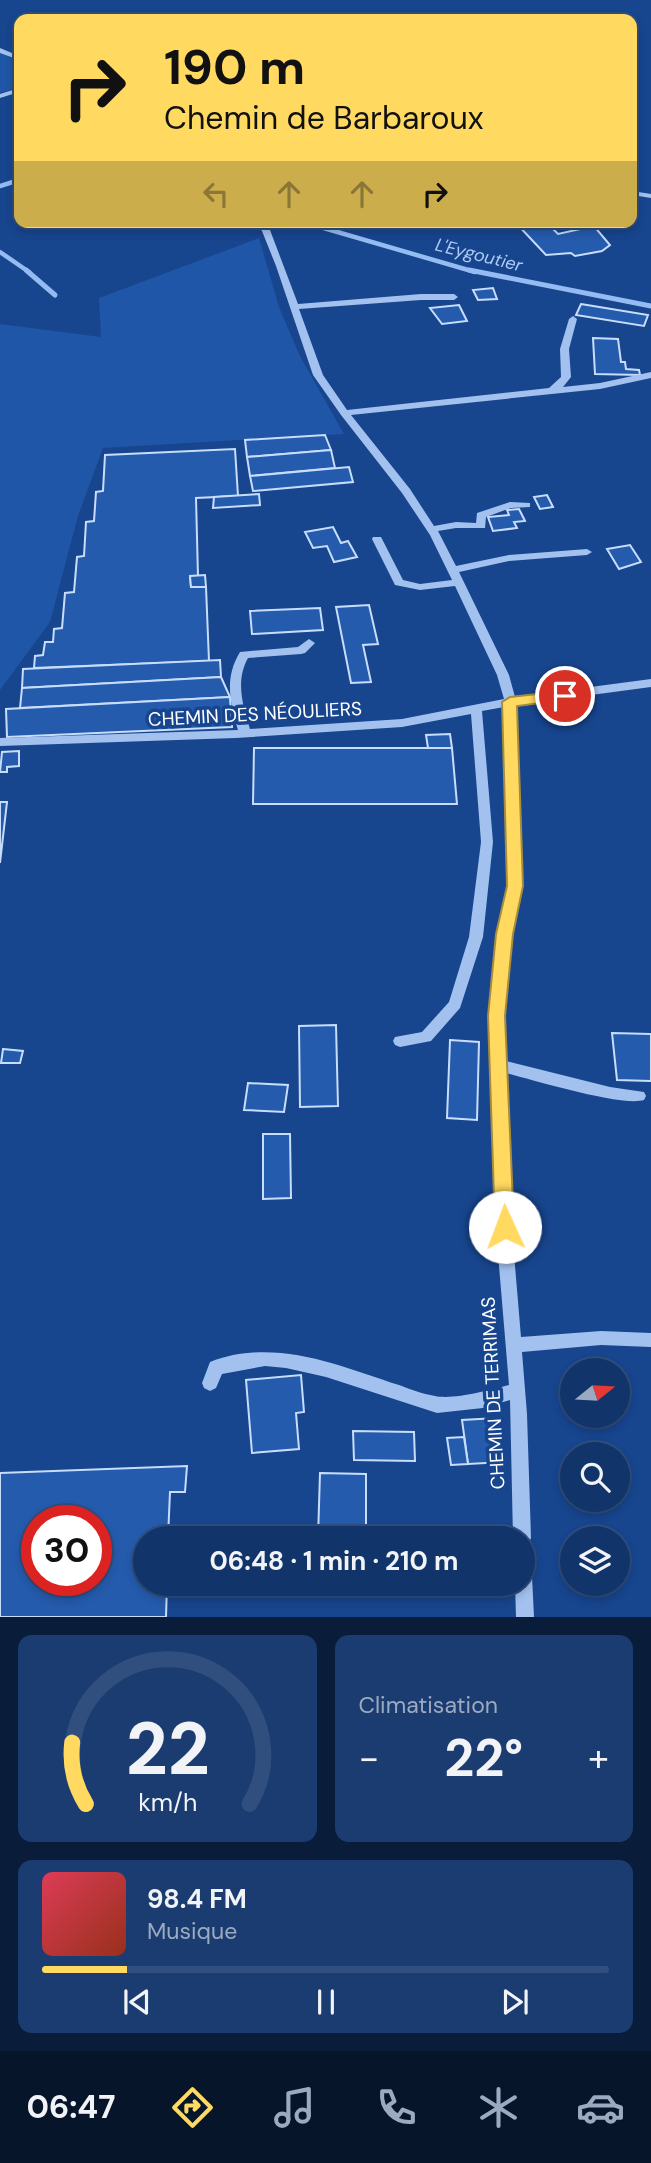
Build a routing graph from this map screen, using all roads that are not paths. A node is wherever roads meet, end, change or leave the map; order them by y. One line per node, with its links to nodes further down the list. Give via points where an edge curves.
1 (264, 228): 3 (street, CHEMIN DE TERRIMAS)
2 (454, 297): 3 (street)
3 (294, 307): 7 (street, CHEMIN DE TERRIMAS, via 318,374)
4 (573, 319): 6 (street, via 563,354 568,370 562,385)
5 (651, 375): 6 (street)
6 (551, 391): 7 (street)
7 (344, 413): 9 (street, CHEMIN DE TERRIMAS)
8 (526, 505): 9 (lane, via 481,515 481,526)
9 (432, 529): 12 (street, CHEMIN DE TERRIMAS)
10 (377, 539): 13 (street, via 399,583 420,587)
11 (587, 552): 12 (street, via 509,558)
12 (453, 570): 13 (street, CHEMIN DE TERRIMAS)
13 (459, 582): 16 (street, CHEMIN DE TERRIMAS)
14 (309, 643): 18 (street, via 301,650 244,655 238,663 234,684)
15 (651, 682): 16 (street, CHEMIN DES NÉOULIERS)
16 (510, 702): 17 (street, CHEMIN DES NÉOULIERS); 21 (street, CHEMIN DE TERRIMAS, via 515,886 496,1016)
17 (476, 709): 18 (street, CHEMIN DES NÉOULIERS, via 402,723); 20 (street, via 487,842 476,937 456,1004 426,1037)
18 (245, 733): 19 (street, CHEMIN DES NÉOULIERS)
19 (0, 742)
20 (400, 1041)
21 (498, 1065): 22 (street); 24 (street, CHEMIN DE TERRIMAS)
22 (639, 1097)
23 (651, 1340): 24 (street, via 601,1338)
24 (513, 1345): 26 (street, CHEMIN DE TERRIMAS)
25 (210, 1383): 26 (street, via 216,1367 265,1358 326,1369 437,1405 483,1400)
26 (516, 1390): 27 (street, CHEMIN DE TERRIMAS)
27 (522, 1526)
28 (524, 1596): 29 (street)
29 (525, 1617)

